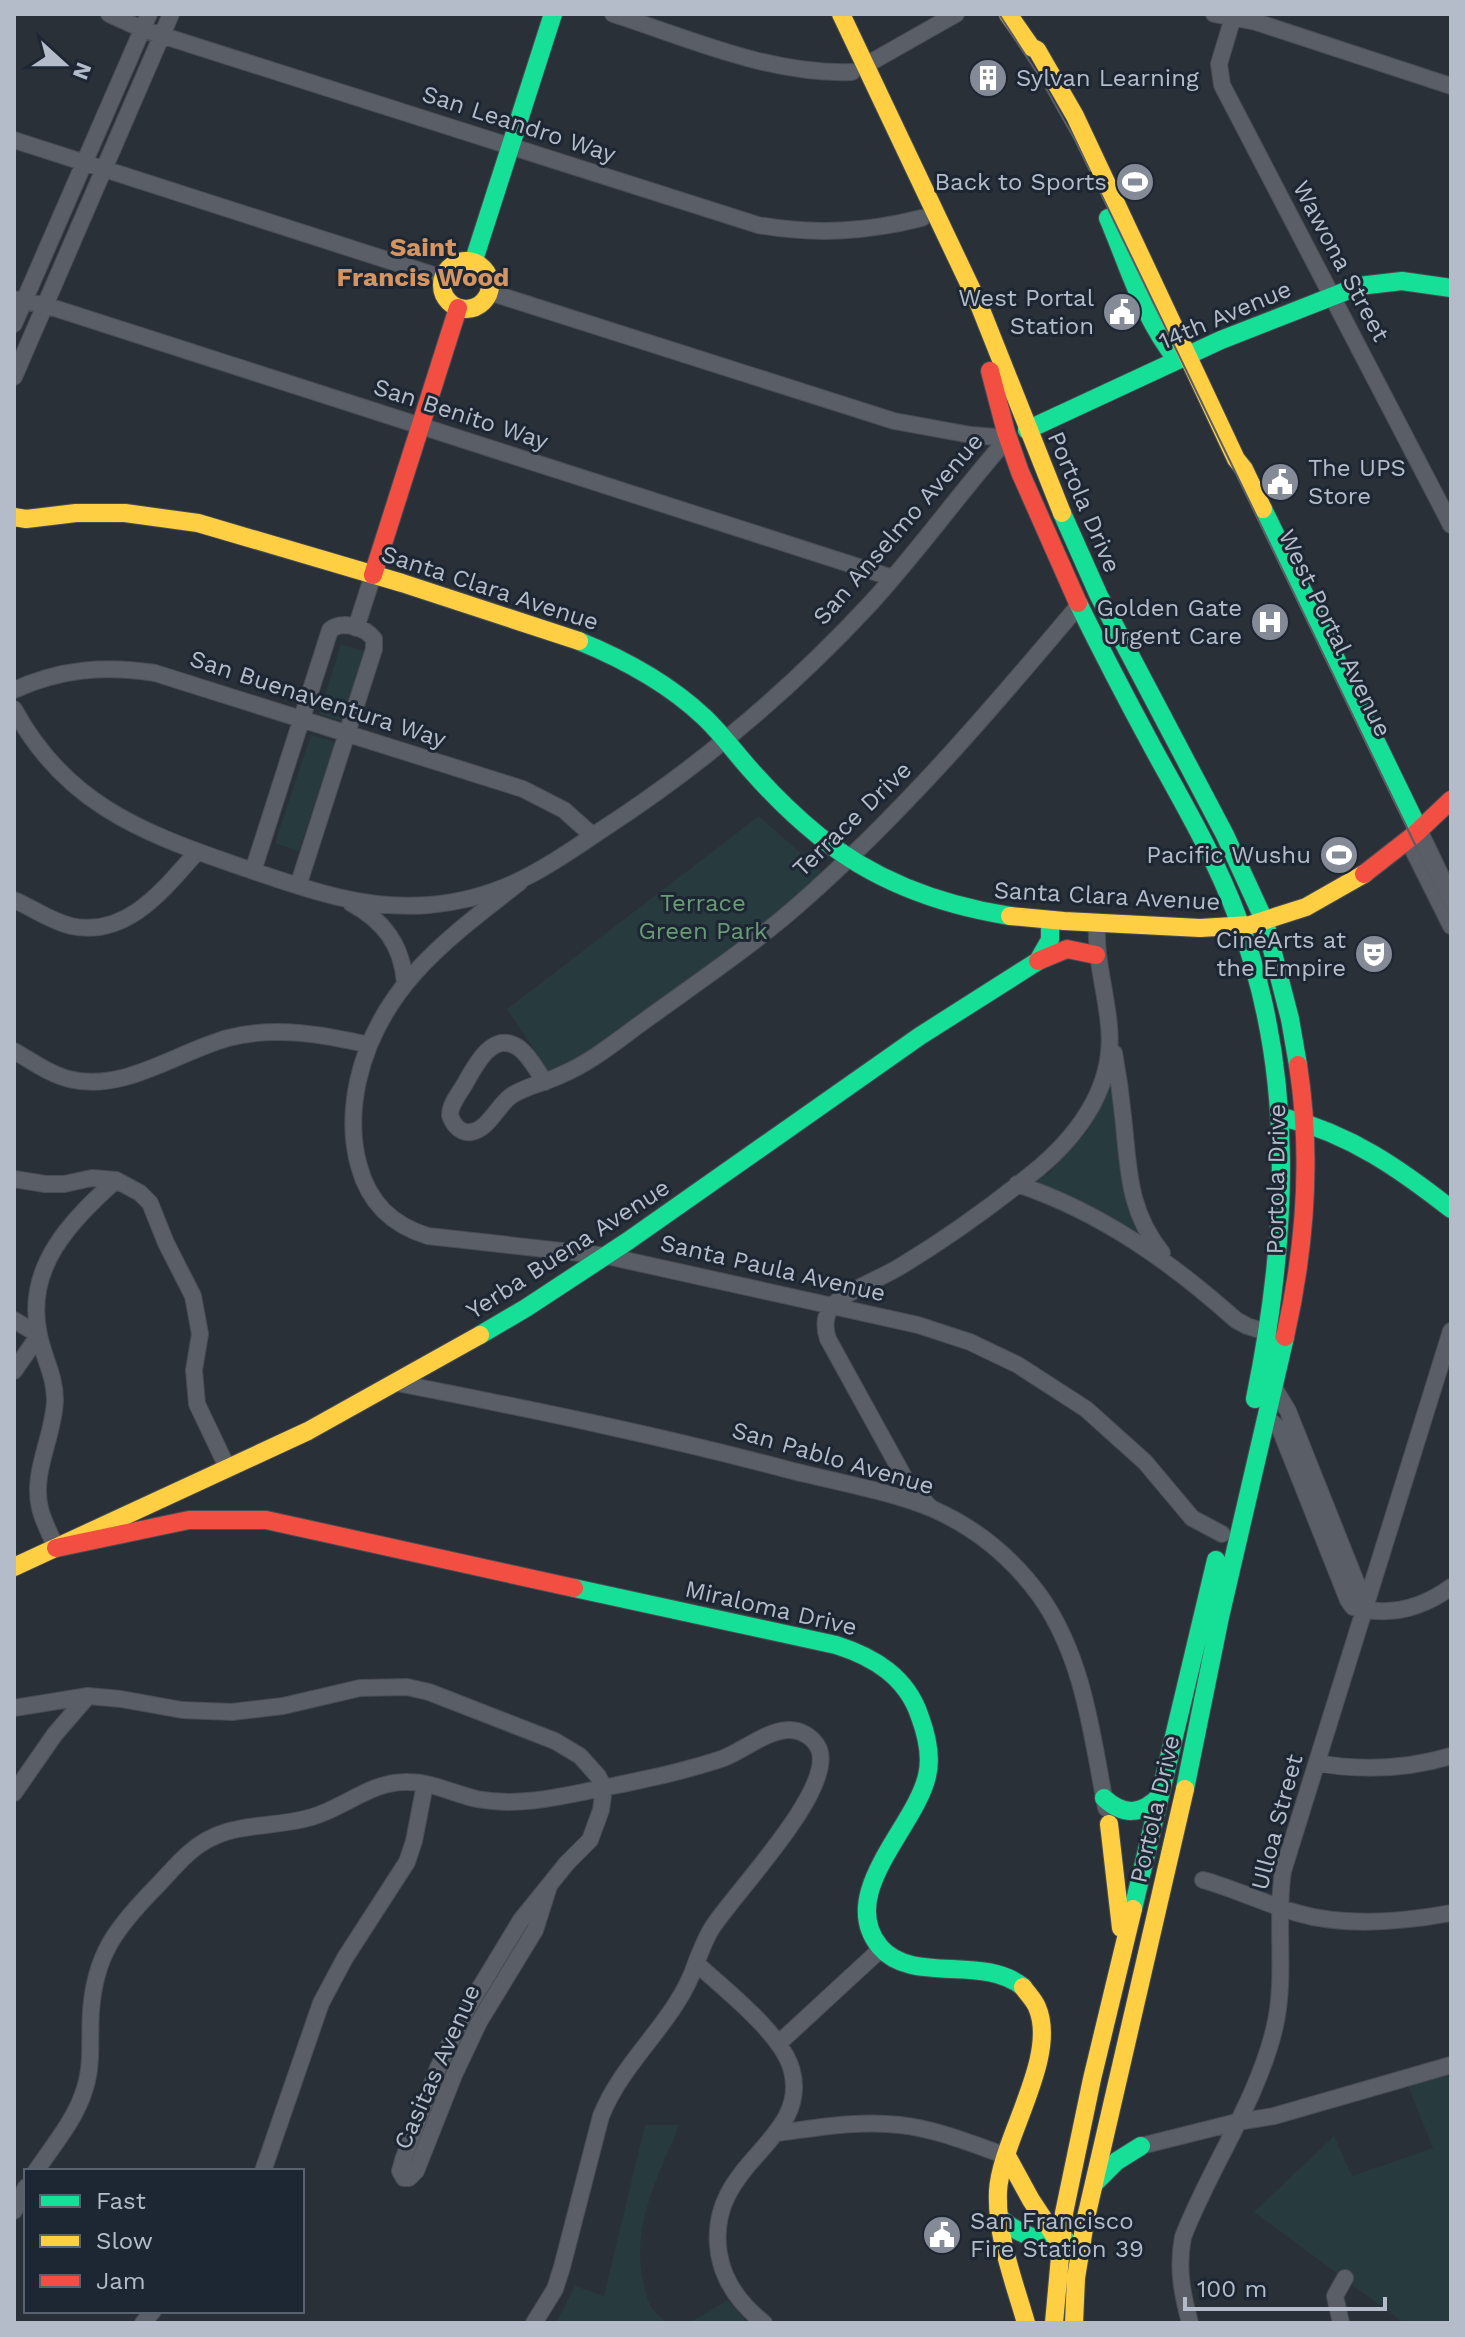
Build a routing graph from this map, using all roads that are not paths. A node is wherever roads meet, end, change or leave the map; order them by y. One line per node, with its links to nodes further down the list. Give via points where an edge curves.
1 (109, 14): 13 (street, San Leandro Way)
2 (171, 14): 14 (street)
3 (553, 14): 19 (street)
4 (613, 14): 16 (street, via 782,67 825,73)
5 (824, 14): 16 (street, Portola Drive)
6 (841, 14): 16 (street, Portola Drive)
7 (956, 14): 16 (street)
8 (996, 14): 32 (street, West Portal Avenue, via 1049,97)
9 (1008, 14): 15 (street, West Portal Avenue)
10 (1020, 14): 15 (street, West Portal Avenue)
11 (1214, 14): 12 (street)
12 (1233, 16): 17 (street); 27 (street, Wawona Street, via 1219,64 1220,80)
13 (146, 21): 14 (street, San Leandro Way); 20 (street)
14 (162, 34): 19 (street, San Leandro Way); 21 (street)
15 (1037, 50): 32 (street, West Portal Avenue, via 1075,116)
16 (859, 68): 22 (street, Portola Drive); 35 (street, Portola Drive, via 980,307)
17 (1451, 86)
18 (14, 140): 20 (street)
19 (510, 146): 22 (street, San Leandro Way, via 758,225 842,232); 23 (street)
20 (84, 163): 21 (street); 28 (street)
21 (104, 169): 24 (street); 29 (street)
22 (922, 218): 36 (street, Portola Drive, via 980,342)
23 (473, 263): 24 (street, via 455,264); 26 (street, via 487,274)
24 (443, 278): 30 (street, via 445,296)
25 (1451, 288): 27 (street, 14th Avenue, via 1379,282)
26 (489, 292): 30 (street, via 477,307); 36 (street, via 894,421)
27 (1332, 296): 32 (street, 14th Avenue); 38 (street, Wawona Street)
28 (19, 300): 29 (street, San Benito Way); 31 (street)
29 (45, 305): 33 (street); 34 (street, San Benito Way)
30 (458, 308): 34 (street)
31 (14, 324)
32 (1183, 358): 35 (street, 14th Avenue); 49 (street, West Portal Avenue); 49 (street, West Portal Avenue, via 1202,365 1219,398 1244,469)
33 (14, 377)
34 (421, 426): 39 (street); 40 (street, San Benito Way)
35 (1027, 430): 36 (street, 14th Avenue); 60 (street, Portola Drive, via 1099,596)
36 (1008, 438): 40 (street, San Anselmo Avenue); 41 (street, Portola Drive)
37 (18, 521): 39 (street, Santa Clara Avenue, via 102,510 176,516)
38 (1451, 525)
39 (373, 575): 42 (street); 47 (street, Santa Clara Avenue, via 598,649 680,698)
40 (893, 578): 47 (street, San Anselmo Avenue, via 817,658)
41 (1079, 605): 52 (street, Terrace Drive, via 976,727); 62 (street, Portola Drive, via 1205,845)
42 (356, 628): 45 (street, via 339,624 330,630); 46 (street, via 372,635 375,644)
43 (14, 690): 45 (street, San Buenaventura Way, via 65,673 131,669 176,678)
44 (14, 709): 51 (street, San Anselmo Avenue, via 47,758 81,792 124,822)
45 (301, 719): 46 (street, San Buenaventura Way); 53 (street)
46 (347, 733): 50 (street, San Buenaventura Way, via 545,798); 55 (street)
47 (726, 739): 50 (street, San Anselmo Avenue); 52 (street, Santa Clara Avenue, via 782,803)
48 (1451, 800): 49 (street, Santa Clara Avenue)
49 (1414, 835): 56 (street, West Portal Avenue); 60 (street, Santa Clara Avenue, via 1336,890); 63 (street, West Portal Avenue)
50 (593, 836): 54 (street, San Anselmo Avenue)
51 (197, 852): 53 (street, San Anselmo Avenue); 58 (street, via 134,915 103,926 70,926)
52 (850, 858): 59 (street, Santa Clara Avenue, via 901,886 954,906); 71 (street, Terrace Drive, via 741,951 594,1057)
53 (253, 871): 55 (street, San Anselmo Avenue)
54 (520, 882): 57 (street, San Anselmo Avenue, via 479,897 426,905); 65 (street, San Anselmo Avenue)
55 (298, 886): 57 (street, San Anselmo Avenue)
56 (1451, 897)
57 (343, 899): 67 (street, San Anselmo Avenue, via 380,922 392,937)
58 (14, 900)
59 (1050, 921): 61 (street, Santa Clara Avenue); 66 (street, via 1050,940)
60 (1265, 922): 62 (street, Santa Clara Avenue); 73 (street, Portola Drive, via 1290,1019)
61 (1097, 923): 62 (street, Santa Clara Avenue); 64 (street)
62 (1241, 926): 72 (street, Portola Drive, via 1268,1023)
63 (1451, 926)
64 (1096, 955): 66 (street, Yerba Buena Avenue, via 1067,949); 68 (street)
65 (425, 960): 67 (street, Santa Paula Avenue)
66 (1038, 961): 78 (street, Yerba Buena Avenue, via 920,1036)
67 (405, 983): 69 (street, Santa Paula Avenue)
68 (1110, 1028): 76 (street, via 1106,1071 1089,1112 1061,1148); 79 (street, via 1130,1189 1148,1233)
69 (369, 1045): 70 (street, via 317,1034 250,1034 123,1077 96,1081 53,1073); 78 (street, Santa Paula Avenue, via 357,1089 354,1136 364,1182 382,1210 428,1236)
70 (14, 1051)
71 (545, 1082): 71 (street, Terrace Drive, via 518,1048 509,1044 488,1049 450,1114 461,1131 472,1132 508,1098)
72 (1281, 1117): 73 (street); 83 (street, Portola Drive, via 1282,1230)
73 (1304, 1122): 77 (street, via 1359,1145); 87 (street, Portola Drive, via 1299,1260)
74 (14, 1179): 75 (street, via 45,1184)
75 (116, 1180): 84 (street, via 66,1229 48,1260 38,1298); 89 (street, via 150,1203 193,1296 200,1334 194,1370 197,1404)
76 (1017, 1184): 79 (street, via 1106,1224); 80 (street, via 931,1247)
77 (1451, 1209)
78 (607, 1256): 80 (street, Santa Paula Avenue); 86 (street, Yerba Buena Avenue)
79 (1178, 1270): 83 (street, via 1236,1320)
80 (832, 1306): 91 (street, via 825,1323 828,1339 909,1486); 93 (street, Santa Paula Avenue, via 945,1333 1018,1365 1086,1409 1145,1462 1192,1518)
81 (14, 1320): 84 (street)
82 (1451, 1331): 97 (street, Ulloa Street)
83 (1269, 1333): 93 (street, Portola Drive)
84 (39, 1335): 85 (street); 94 (street, via 52,1369 55,1402 38,1491)
85 (14, 1371)
86 (397, 1383): 89 (street, Yerba Buena Avenue); 91 (street, San Pablo Avenue, via 657,1436)
87 (1274, 1388): 88 (street, Portola Drive); 97 (street, via 1288,1411)
88 (1267, 1418): 97 (street, via 1280,1429 1349,1601 1354,1608); 109 (street, Portola Drive)
89 (228, 1469): 90 (street, Yerba Buena Avenue)
90 (143, 1508): 92 (street); 94 (street, Yerba Buena Avenue)
91 (932, 1509): 106 (street, San Pablo Avenue, via 1009,1560 1051,1613 1080,1681)
92 (142, 1529): 94 (street, Yerba Buena Avenue); 114 (street, Miraloma Drive, via 214,1519 291,1524 871,1657 912,1697 929,1753 916,1812 876,1872 866,1903 867,1920)
93 (1222, 1534): 105 (street, Portola Drive)
94 (56, 1548): 95 (street, Yerba Buena Avenue)
95 (14, 1567)
96 (1451, 1587): 97 (street, via 1404,1611)
97 (1366, 1609): 101 (street, Ulloa Street)
98 (88, 1696): 99 (street); 103 (street, via 232,1712 360,1688 407,1687 555,1741 580,1756); 104 (street)
99 (14, 1708)
100 (1451, 1756): 101 (street, via 1381,1768)
101 (1317, 1763): 112 (street, Ulloa Street, via 1283,1871)
102 (425, 1784): 103 (street, via 499,1802); 124 (street, via 378,1786 327,1812 237,1828 190,1852 125,1919 104,1951 93,1989 86,2086 69,2124); 125 (street, via 407,1862 321,2003)
103 (604, 1788): 111 (street, Casitas Avenue, via 590,1840); 115 (street, via 699,1766 788,1730 799,1731 818,1746 822,1758 816,1785 713,1927)
104 (14, 1793)
105 (1160, 1796): 106 (street, via 1148,1809 1131,1814); 108 (street, Portola Drive)
106 (1104, 1798): 107 (street, San Pablo Avenue)
107 (1109, 1824): 108 (street, via 1122,1843); 116 (street, via 1121,1921)
108 (1147, 1852): 109 (street); 116 (street, Portola Drive)
109 (1170, 1857): 120 (street, Portola Drive)
110 (1203, 1880): 112 (street)
111 (548, 1889): 111 (street, Casitas Avenue, via 521,1920 464,2014 403,2160 404,2178 416,2171 466,2048 535,1930)
112 (1279, 1908): 113 (street, via 1368,1921); 119 (street, Ulloa Street, via 1275,2027)
113 (1451, 1913)
114 (882, 1948): 117 (street); 123 (street, via 909,1964 996,1971 1032,1996 1039,2011 1041,2043)
115 (696, 1963): 117 (street); 134 (street, via 680,2000 610,2093 559,2278)
116 (1118, 1971): 131 (street, Portola Drive)
117 (779, 2043): 121 (street, via 794,2088 792,2105)
118 (1451, 2065): 119 (street)
119 (1237, 2122): 122 (street); 139 (street, Ulloa Street, via 1183,2237 1179,2277)
120 (1108, 2123): 122 (street, via 1115,2142); 126 (street, Portola Drive)
121 (776, 2133): 123 (street, via 902,2125); 135 (street, via 734,2181 724,2200 717,2240 727,2280 738,2299)
122 (1141, 2146): 126 (street)
123 (1007, 2156): 129 (street, via 1000,2176); 131 (street)
124 (37, 2169)
125 (264, 2169)
126 (1094, 2184): 130 (street, Portola Drive)
127 (24, 2191): 128 (street)
128 (14, 2211)
129 (1001, 2219): 131 (street, via 1027,2236); 136 (street)
130 (1085, 2222): 131 (street, via 1078,2235); 132 (street, Portola Drive)
131 (1060, 2243): 132 (street); 137 (street, Portola Drive)
132 (1076, 2278): 138 (street, Portola Drive)
133 (1345, 2278): 140 (street, via 1335,2296)
134 (534, 2323)
135 (764, 2323)
136 (1026, 2323)
137 (1054, 2323)
138 (1074, 2323)
139 (1190, 2323)
140 (1341, 2323)

